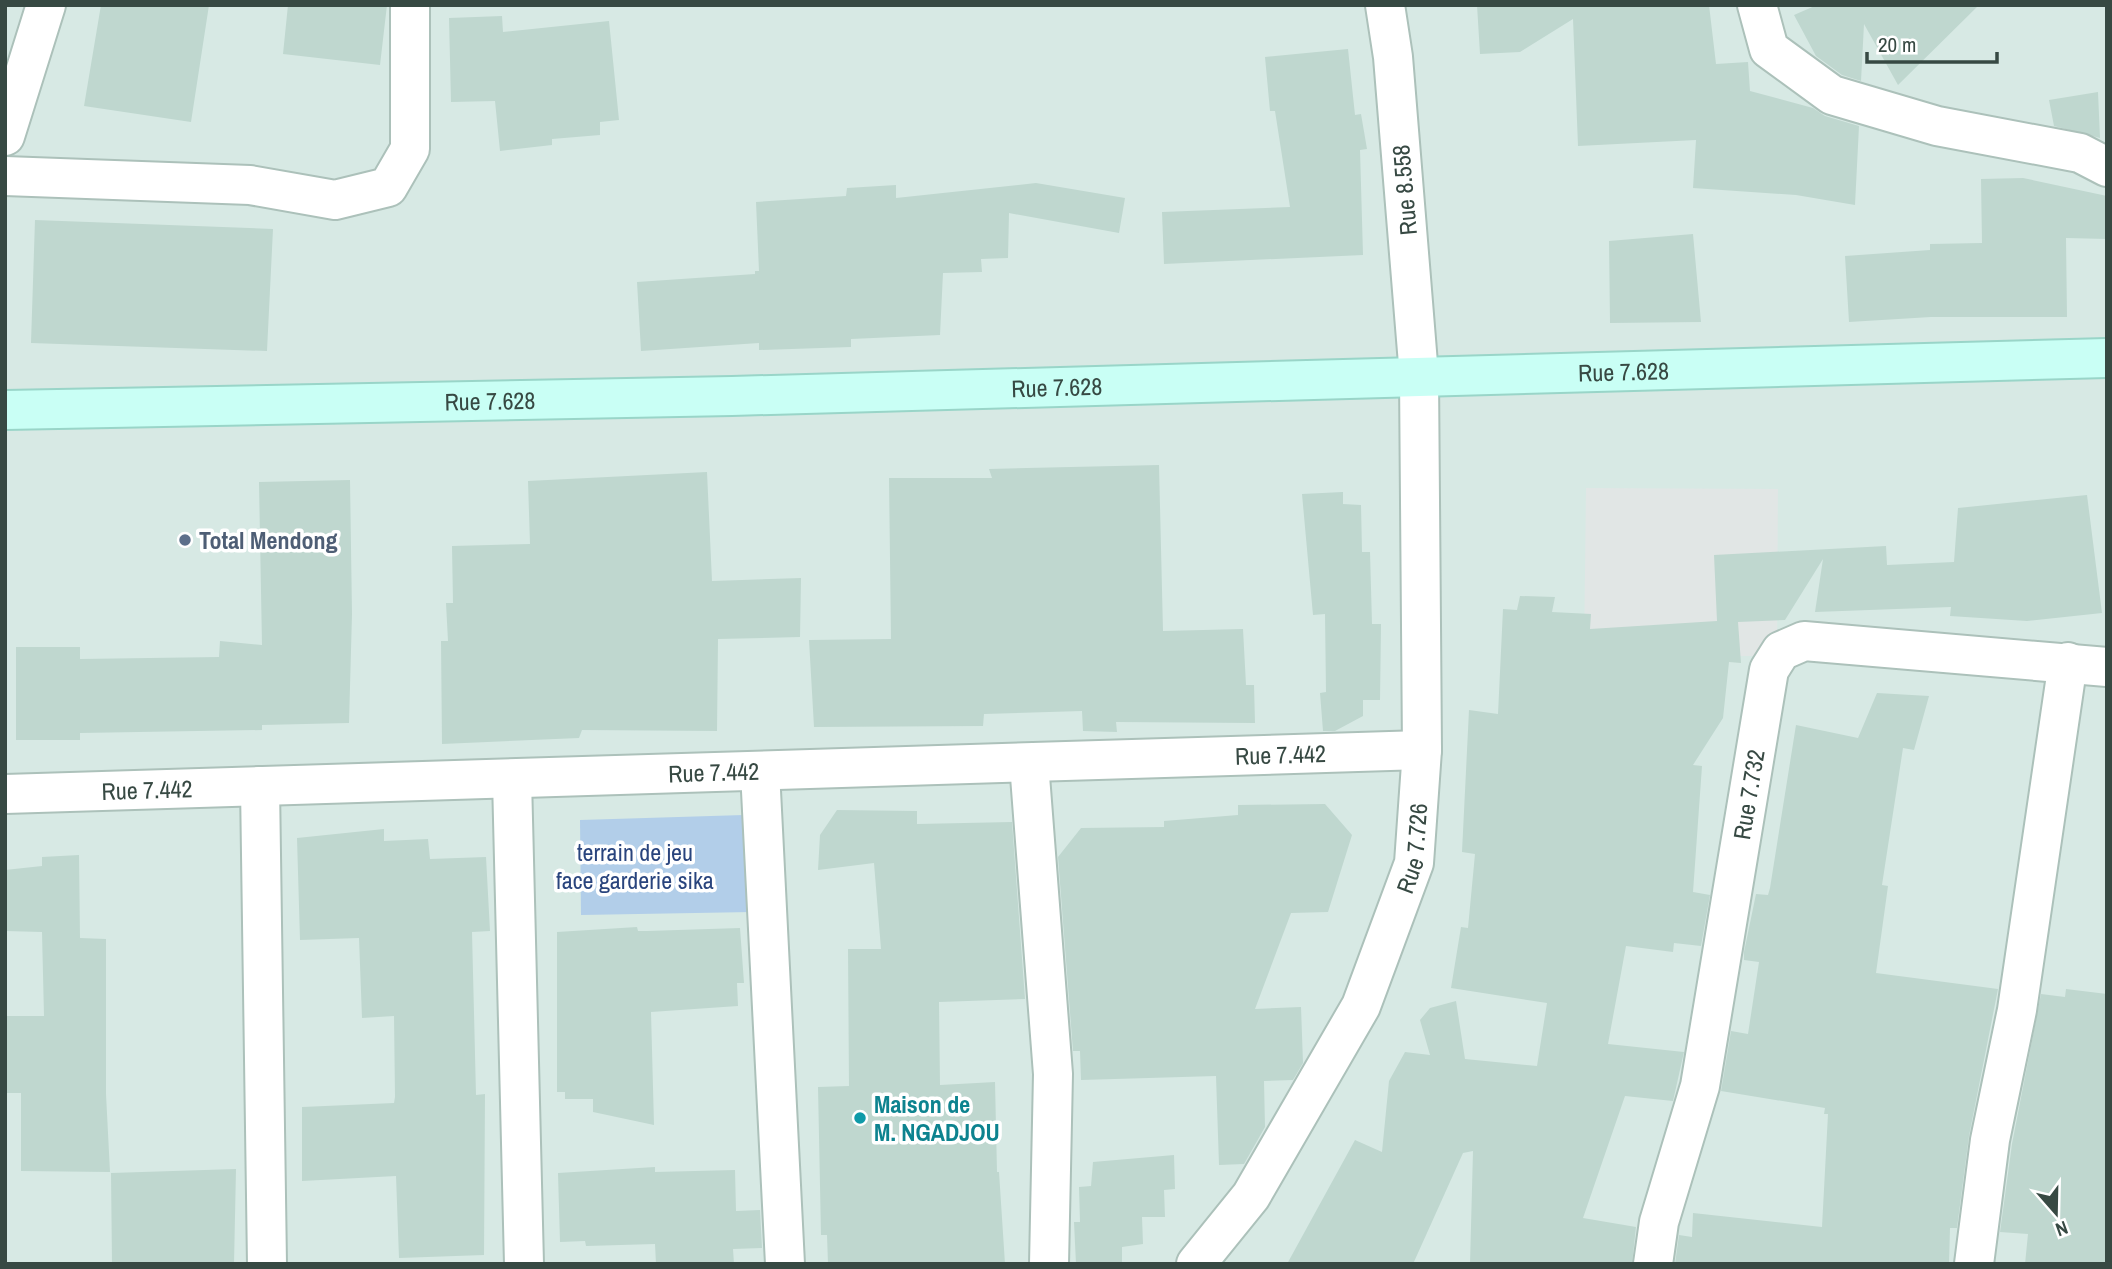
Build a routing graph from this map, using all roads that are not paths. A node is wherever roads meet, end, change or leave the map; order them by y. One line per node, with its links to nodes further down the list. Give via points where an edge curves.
1 (46, 5): 5 (street)
2 (410, 5): 7 (street, via 411,149 388,187 335,200 250,185)
3 (1384, 5): 9 (street, Rue 8.558, via 1393,57)
4 (1757, 5): 6 (street, via 1769,49 1832,95 1937,126 2080,153)
5 (5, 136)
6 (2107, 166)
7 (5, 176)
8 (2107, 358): 9 (main road, Rue 7.628)
9 (1419, 376): 10 (main road, Rue 7.628); 13 (street, Rue 7.726)
10 (5, 410)
11 (2068, 662): 12 (street, Rue 7.732); 24 (street, Rue 7.732, via 1804,641 1781,651 1769,670 1700,1086 1659,1222); 25 (street)
12 (2107, 667)
13 (1422, 750): 14 (street, Rue 7.442); 23 (street, Rue 7.726, via 1415,863 1361,1006 1251,1196)
14 (1029, 763): 15 (street, Rue 7.442); 22 (street, via 1053,1074)
15 (760, 771): 16 (street, Rue 7.442); 21 (street)
16 (512, 779): 17 (street, Rue 7.442); 20 (street)
17 (260, 786): 18 (street, Rue 7.442); 19 (street)
18 (5, 794)
19 (267, 1264)
20 (524, 1264)
21 (785, 1264)
22 (1049, 1264)
23 (1196, 1264)
24 (1653, 1264)
25 (1974, 1264)

